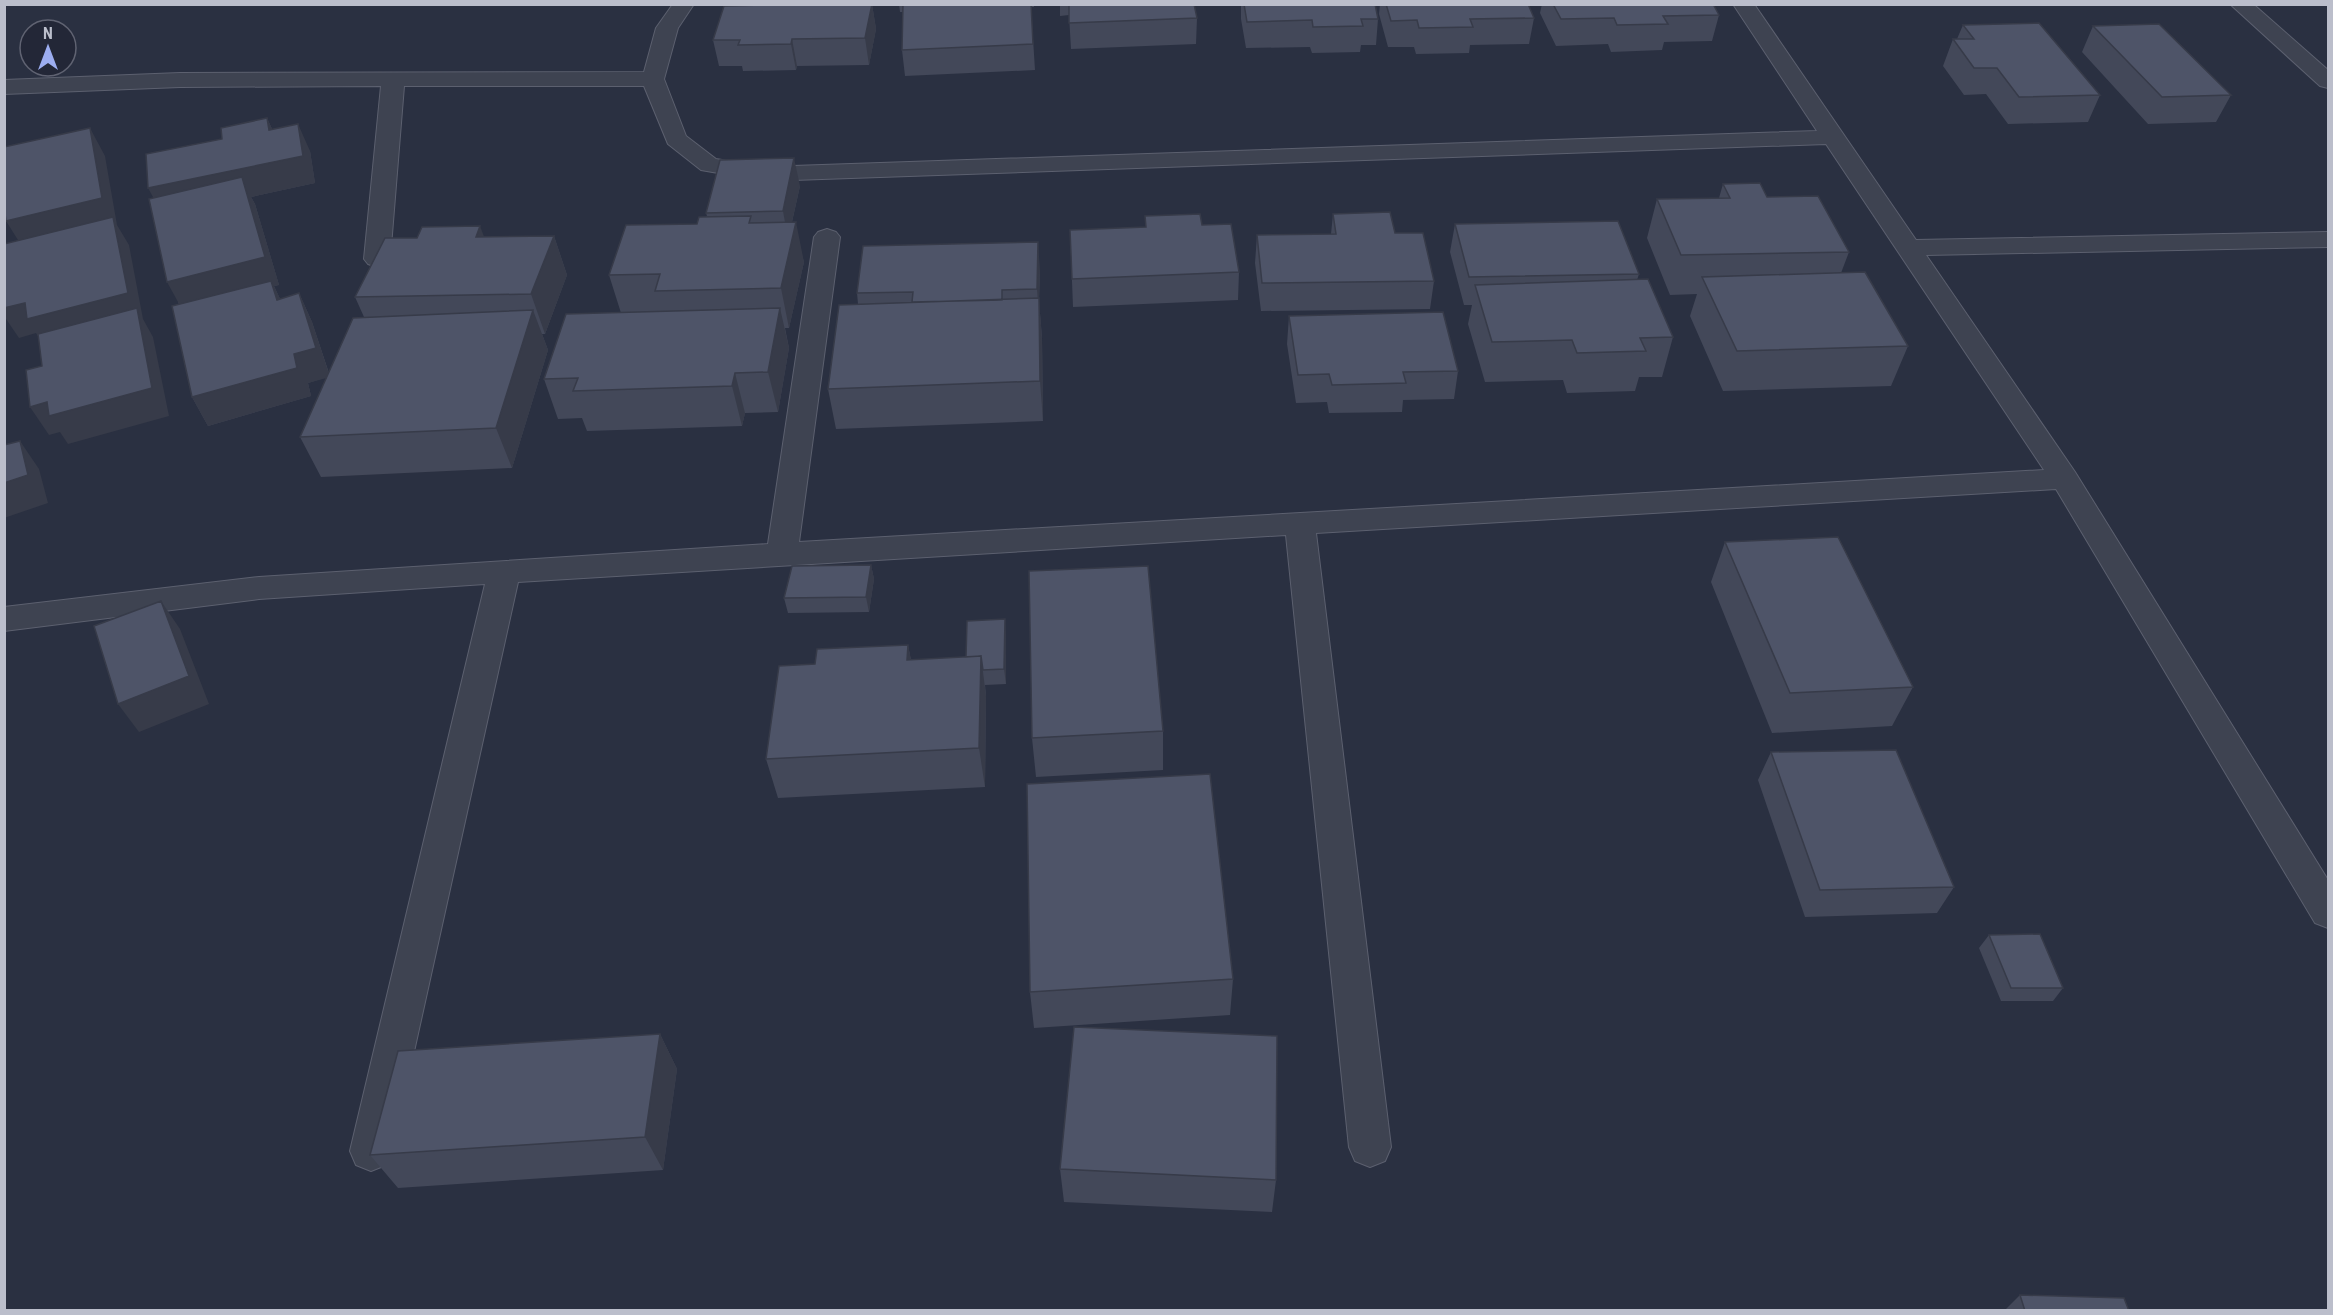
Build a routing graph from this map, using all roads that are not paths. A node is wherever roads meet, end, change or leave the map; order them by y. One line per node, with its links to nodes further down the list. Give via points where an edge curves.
1 (684, 4): 4 (street, via 667,28)
2 (1743, 4): 8 (street)
3 (2240, 4): 6 (street)
4 (653, 79): 5 (street); 8 (street, via 676,139 709,165 764,174)
5 (393, 80): 7 (street, via 180,80); 12 (street)
6 (2328, 81)
7 (4, 87)
8 (1833, 137): 11 (street)
9 (827, 237): 15 (street)
10 (2328, 239): 11 (street)
11 (1909, 248): 13 (street)
12 (377, 259)
13 (2065, 479): 14 (street); 18 (street)
14 (1300, 524): 15 (street); 19 (street)
15 (782, 554): 16 (street)
16 (504, 572): 17 (street, via 259,588); 20 (street)
17 (4, 619)
18 (2328, 912)
19 (1370, 1147)
20 (372, 1151)

